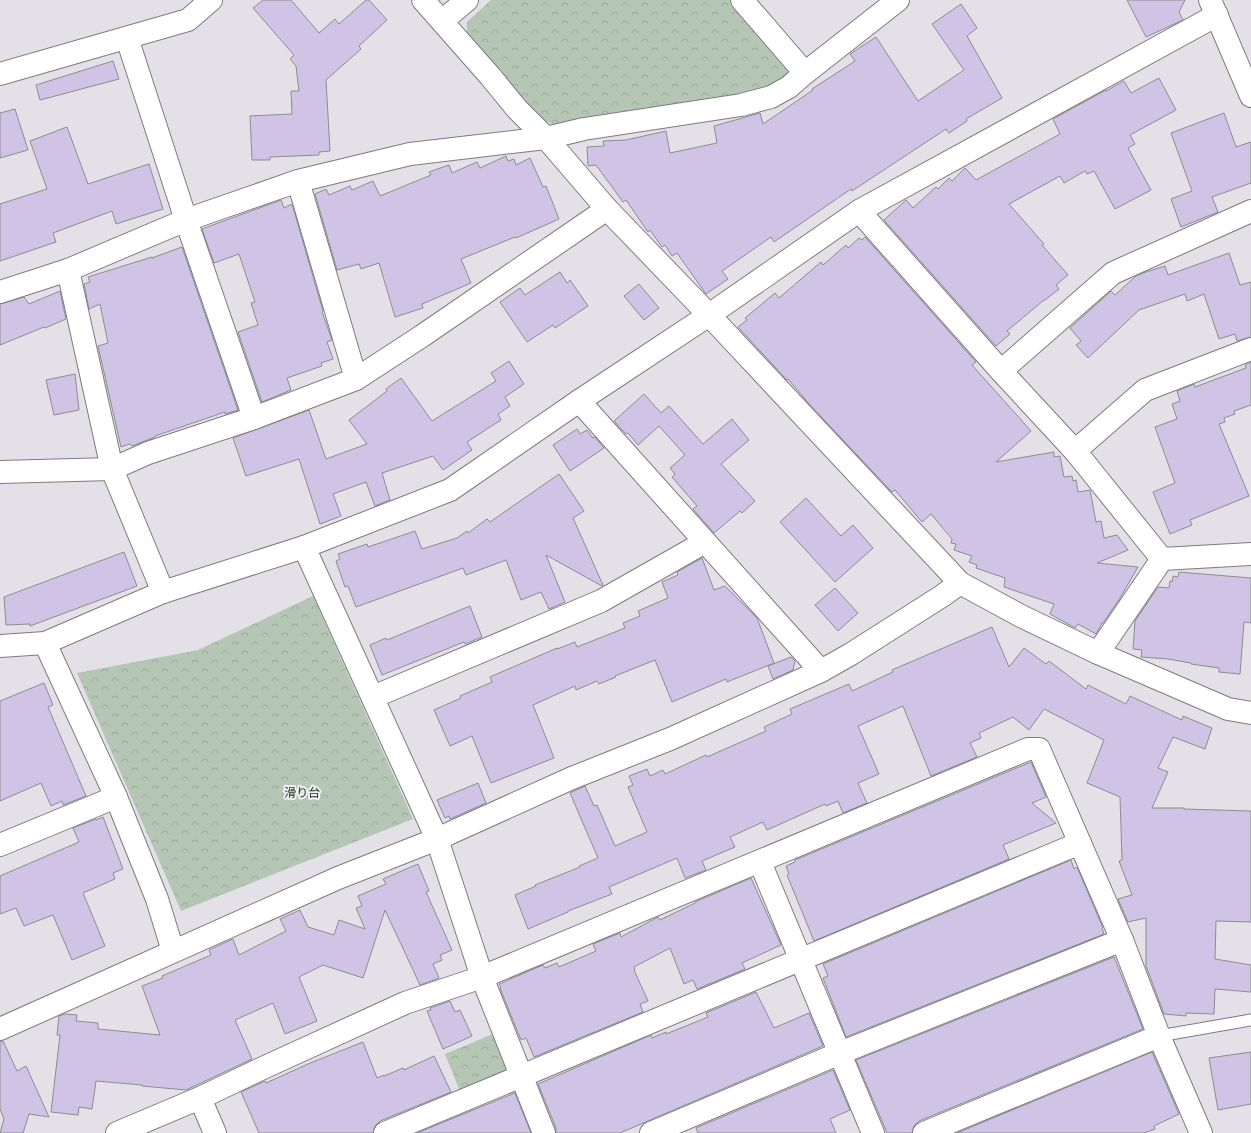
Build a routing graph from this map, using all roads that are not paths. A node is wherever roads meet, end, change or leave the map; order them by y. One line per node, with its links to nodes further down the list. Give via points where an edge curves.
1 (210, 0): 8 (street, via 188,20)
2 (424, 0): 7 (street)
3 (467, 0): 7 (street)
4 (742, 0): 9 (street)
5 (898, 0): 9 (street)
6 (1214, 7): 11 (street); 15 (street)
7 (442, 21): 12 (street, via 517,109)
8 (127, 38): 10 (street); 17 (street)
9 (805, 73): 12 (street, via 772,97 741,105 584,129)
10 (0, 74)
11 (1251, 96)
12 (546, 138): 13 (street, via 410,154); 14 (street)
13 (298, 180): 17 (street); 23 (street)
14 (607, 209): 20 (street); 23 (street)
15 (859, 211): 20 (street); 22 (street)
16 (1251, 211): 22 (street, via 1113,273)
17 (186, 220): 18 (street); 25 (street)
18 (68, 270): 19 (street); 27 (street)
19 (0, 292)
20 (708, 315): 24 (street); 33 (street)
21 (1251, 349): 26 (street, via 1144,390)
22 (1001, 371): 26 (street)
23 (356, 379): 25 (street)
24 (578, 401): 29 (street); 30 (street, via 450,490)
25 (254, 418): 27 (street, via 148,453)
26 (1074, 450): 32 (street)
27 (112, 469): 28 (street); 34 (street)
28 (0, 472)
29 (705, 542): 38 (street); 39 (street, via 601,602)
30 (304, 547): 34 (street); 39 (street)
31 (1251, 554): 32 (street)
32 (1162, 559): 37 (street)
33 (960, 583): 37 (street); 38 (street, via 858,650)
34 (163, 592): 35 (street)
35 (45, 643): 36 (street); 41 (street)
36 (0, 646)
37 (1098, 653): 40 (street, via 1228,709)
38 (821, 671): 42 (street)
39 (373, 697): 42 (street)
40 (1251, 713)
41 (116, 797): 44 (street); 47 (street, via 157,899)
42 (437, 839): 47 (street, via 338,878); 49 (street)
43 (1080, 843): 45 (street, via 1039,749 1028,749); 46 (street); 48 (street)
44 (0, 845)
45 (760, 862): 48 (street); 49 (street)
46 (1122, 940): 52 (street); 53 (street)
47 (174, 951): 51 (street)
48 (801, 960): 53 (street); 54 (street)
49 (482, 977): 54 (street); 55 (street, via 405,1003)
50 (1251, 1020): 52 (lane)
51 (0, 1029)
52 (1159, 1036): 62 (street); 63 (street)
53 (840, 1053): 60 (street); 61 (street)
54 (522, 1076): 58 (street); 59 (street)
55 (200, 1098): 56 (street); 57 (street)
56 (117, 1133)
57 (215, 1133)
58 (385, 1133)
59 (544, 1133)
60 (651, 1133)
61 (873, 1133)
62 (924, 1133)
63 (1201, 1133)

